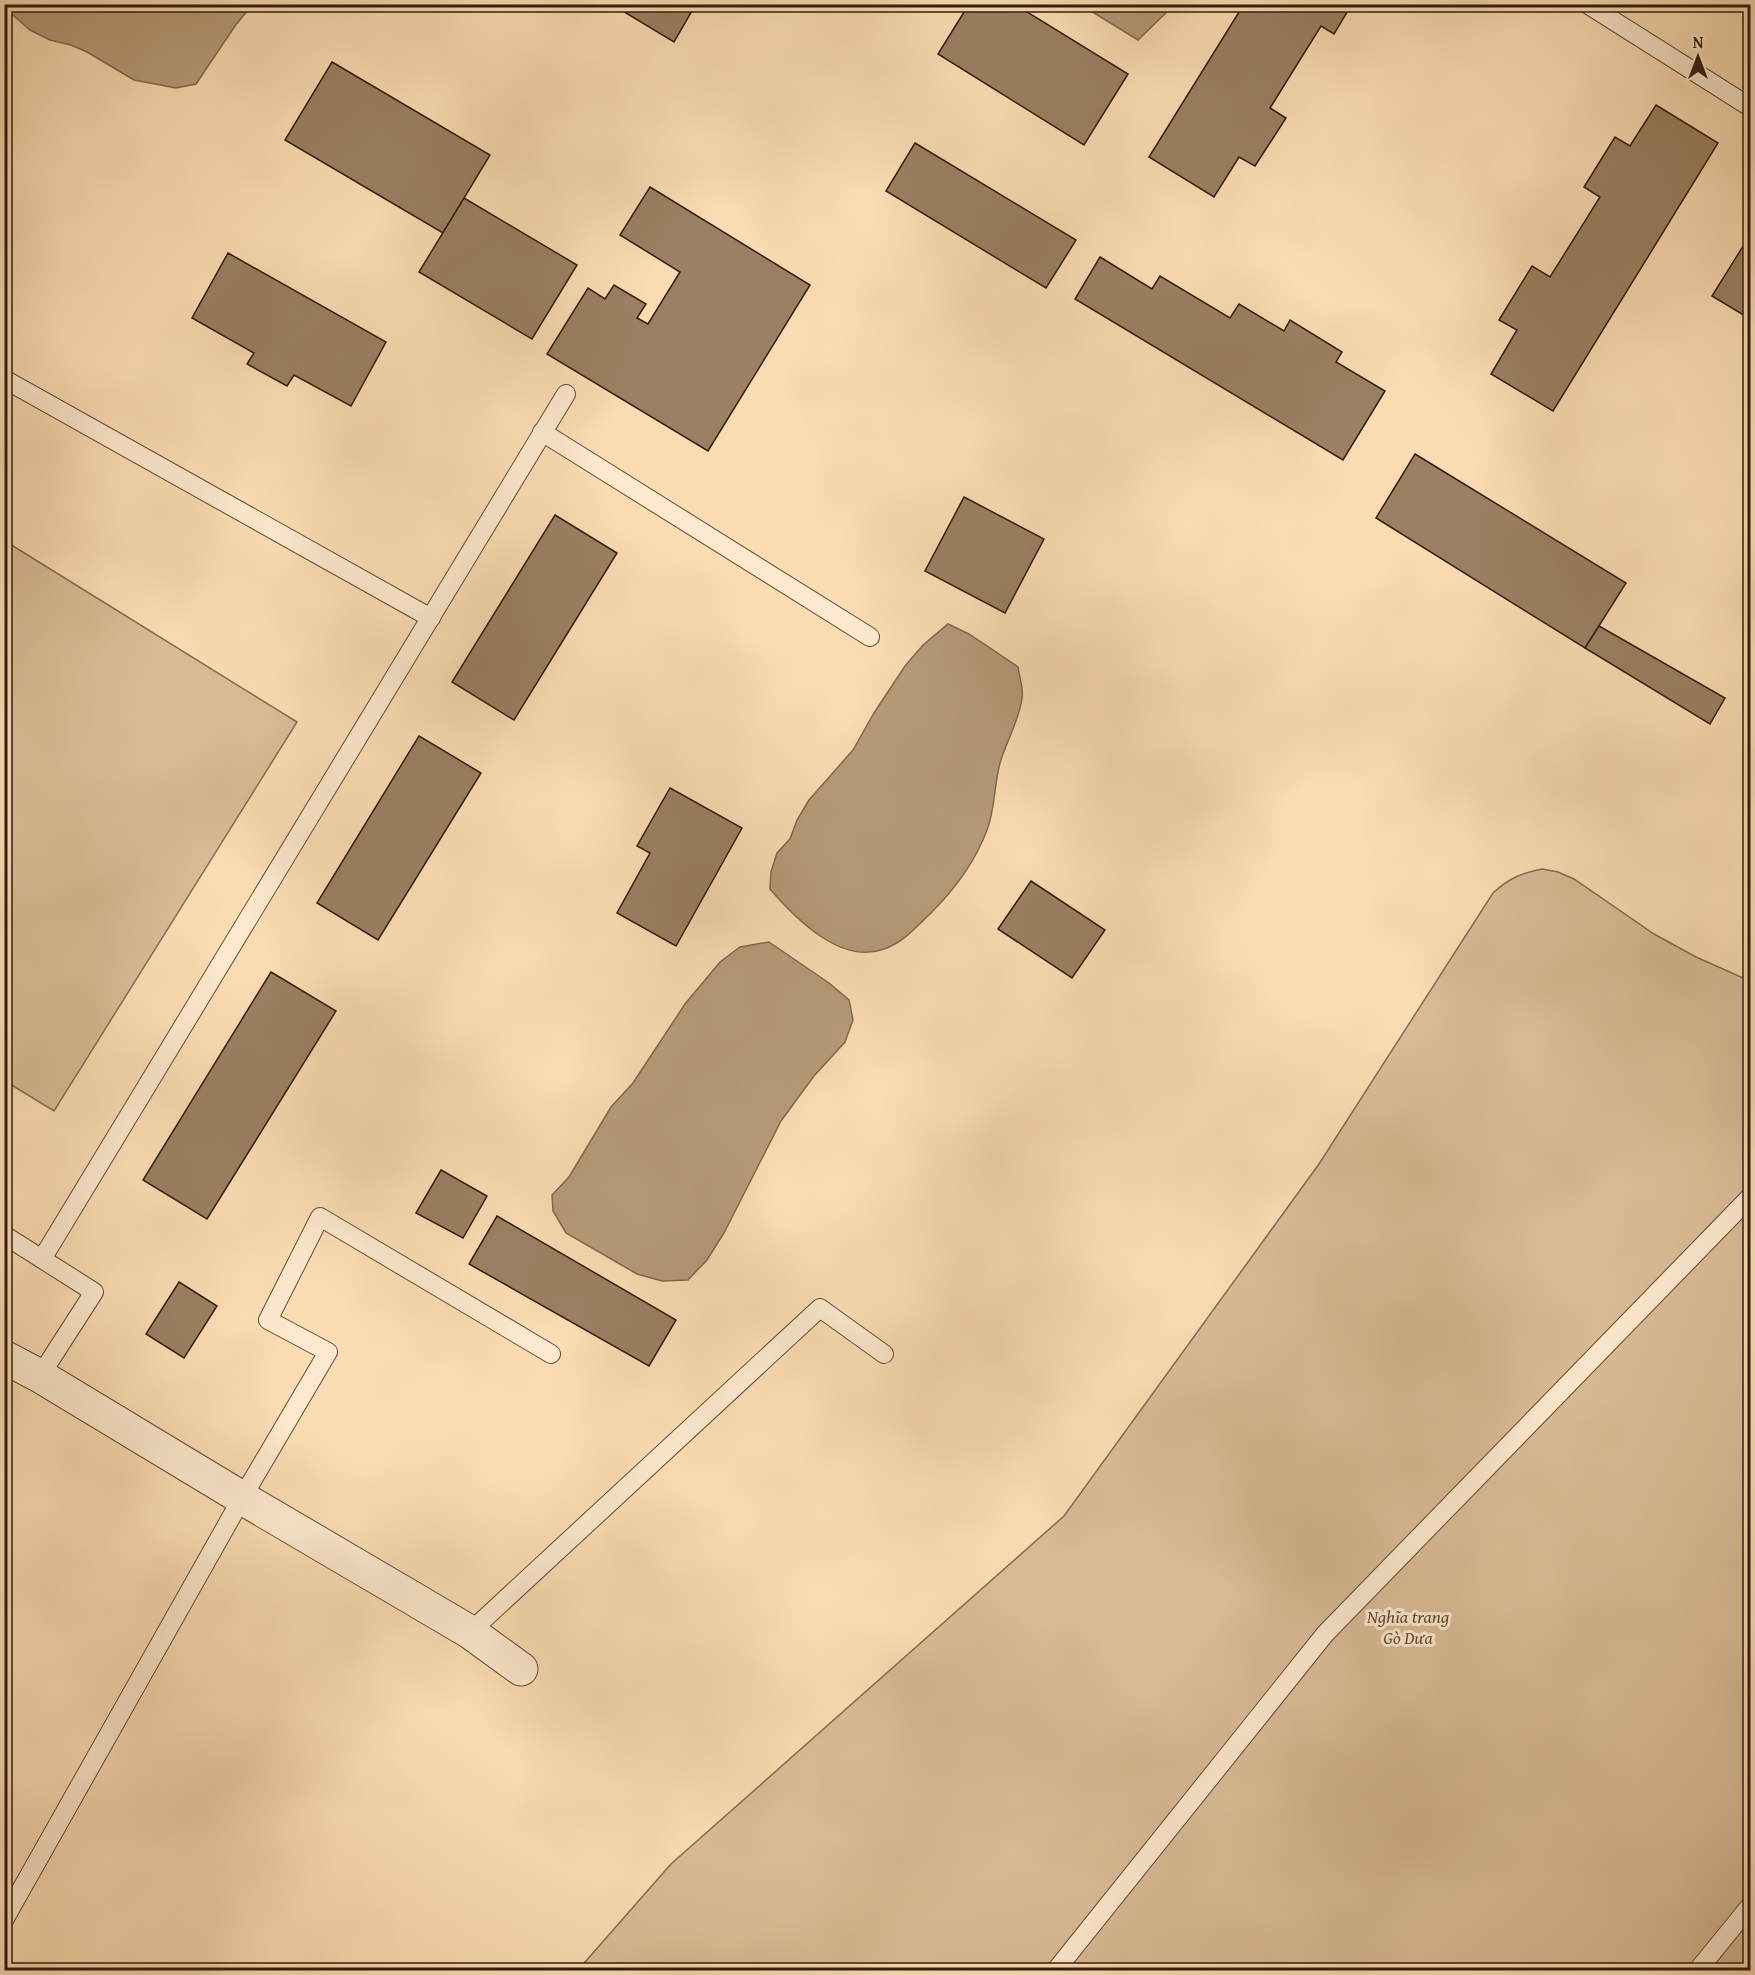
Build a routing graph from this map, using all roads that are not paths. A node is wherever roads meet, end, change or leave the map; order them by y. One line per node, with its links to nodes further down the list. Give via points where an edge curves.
1 (1587, 4): 2 (lane)
2 (1750, 107)
3 (4, 379): 6 (lane)
4 (566, 394): 5 (lane)
5 (542, 432): 6 (lane); 7 (lane)
6 (431, 618): 10 (lane)
7 (870, 637)
8 (1750, 1197): 20 (lane, via 1325,1634)
9 (4, 1235): 10 (lane)
10 (42, 1259): 14 (lane, via 94,1292)
11 (551, 1354): 15 (lane, via 320,1217 267,1320 328,1352)
12 (884, 1354): 16 (lane, via 819,1308)
13 (4, 1357): 14 (street)
14 (40, 1376): 15 (street)
15 (242, 1498): 16 (street); 19 (lane)
16 (470, 1632): 17 (street)
17 (521, 1669)
18 (1750, 1906): 21 (lane)
19 (4, 1920)
20 (1056, 1971)
21 (1698, 1971)

